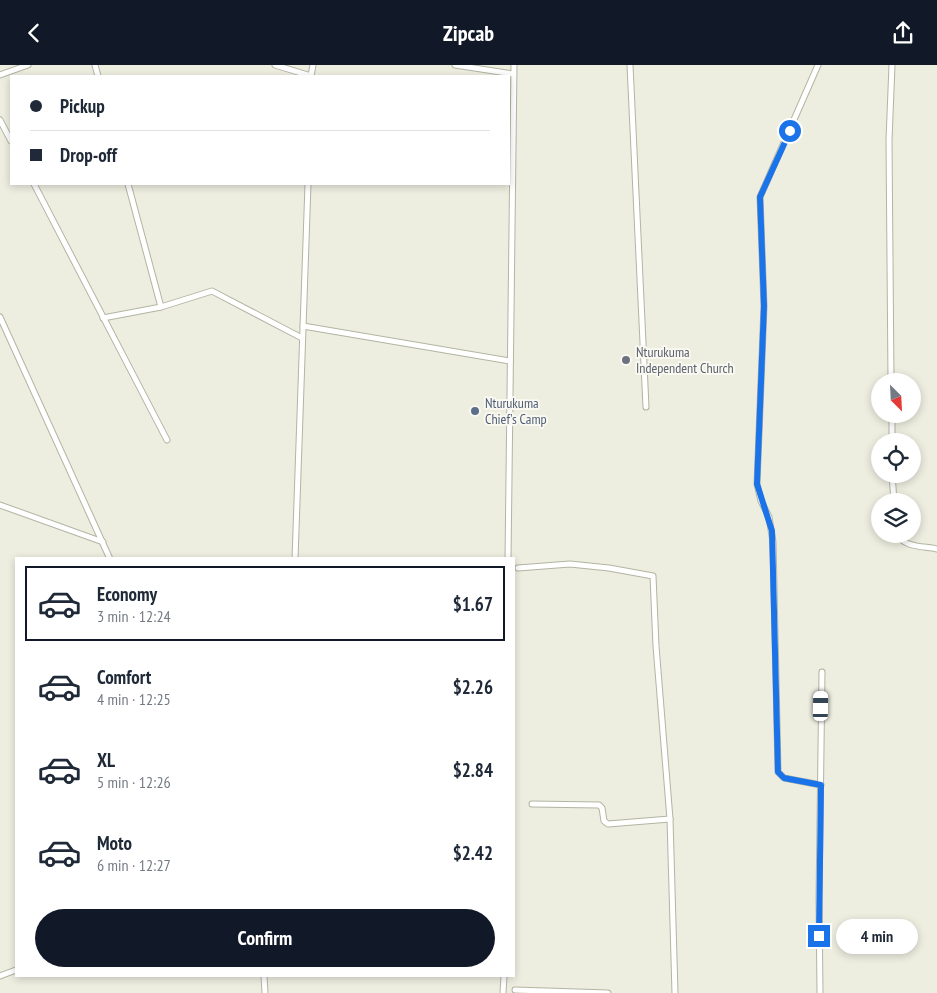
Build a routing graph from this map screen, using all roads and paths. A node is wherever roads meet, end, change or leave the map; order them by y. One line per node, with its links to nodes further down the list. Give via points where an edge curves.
1 (28, 65): 9 (street)
2 (275, 65): 10 (street)
3 (455, 65): 8 (street)
4 (514, 65): 8 (street)
5 (630, 65): 23 (street)
6 (818, 65): 34 (street, via 760,197 764,306 757,484 772,531 778,772 784,778)
7 (892, 65): 22 (street, via 889,140)
8 (513, 74): 21 (street)
9 (0, 75)
10 (308, 75)
11 (0, 120): 12 (street)
12 (10, 139)
13 (35, 185): 18 (street)
14 (128, 185): 16 (street)
15 (308, 185): 19 (street)
16 (161, 307): 18 (street); 20 (street, via 215,291)
17 (0, 317): 26 (street)
18 (103, 318): 24 (street)
19 (303, 326): 20 (street); 21 (street)
20 (302, 338): 30 (street)
21 (510, 361): 31 (street)
22 (891, 373)
23 (646, 407)
24 (167, 440)
25 (0, 505): 26 (street)
26 (103, 542): 29 (street)
27 (911, 543): 28 (street)
28 (937, 549)
29 (109, 557)
30 (296, 557)
31 (508, 557)
32 (518, 568): 36 (street, via 570,564 653,575)
33 (822, 672): 34 (street)
34 (821, 785): 46 (street)
35 (532, 804): 36 (street, via 598,805 608,824)
36 (670, 819): 45 (street)
37 (15, 970): 38 (street)
38 (0, 976)
39 (264, 977): 42 (street)
40 (504, 977): 43 (street)
41 (515, 990): 44 (street)
42 (266, 993)
43 (503, 993)
44 (608, 993)
45 (675, 993)
46 (820, 993)

